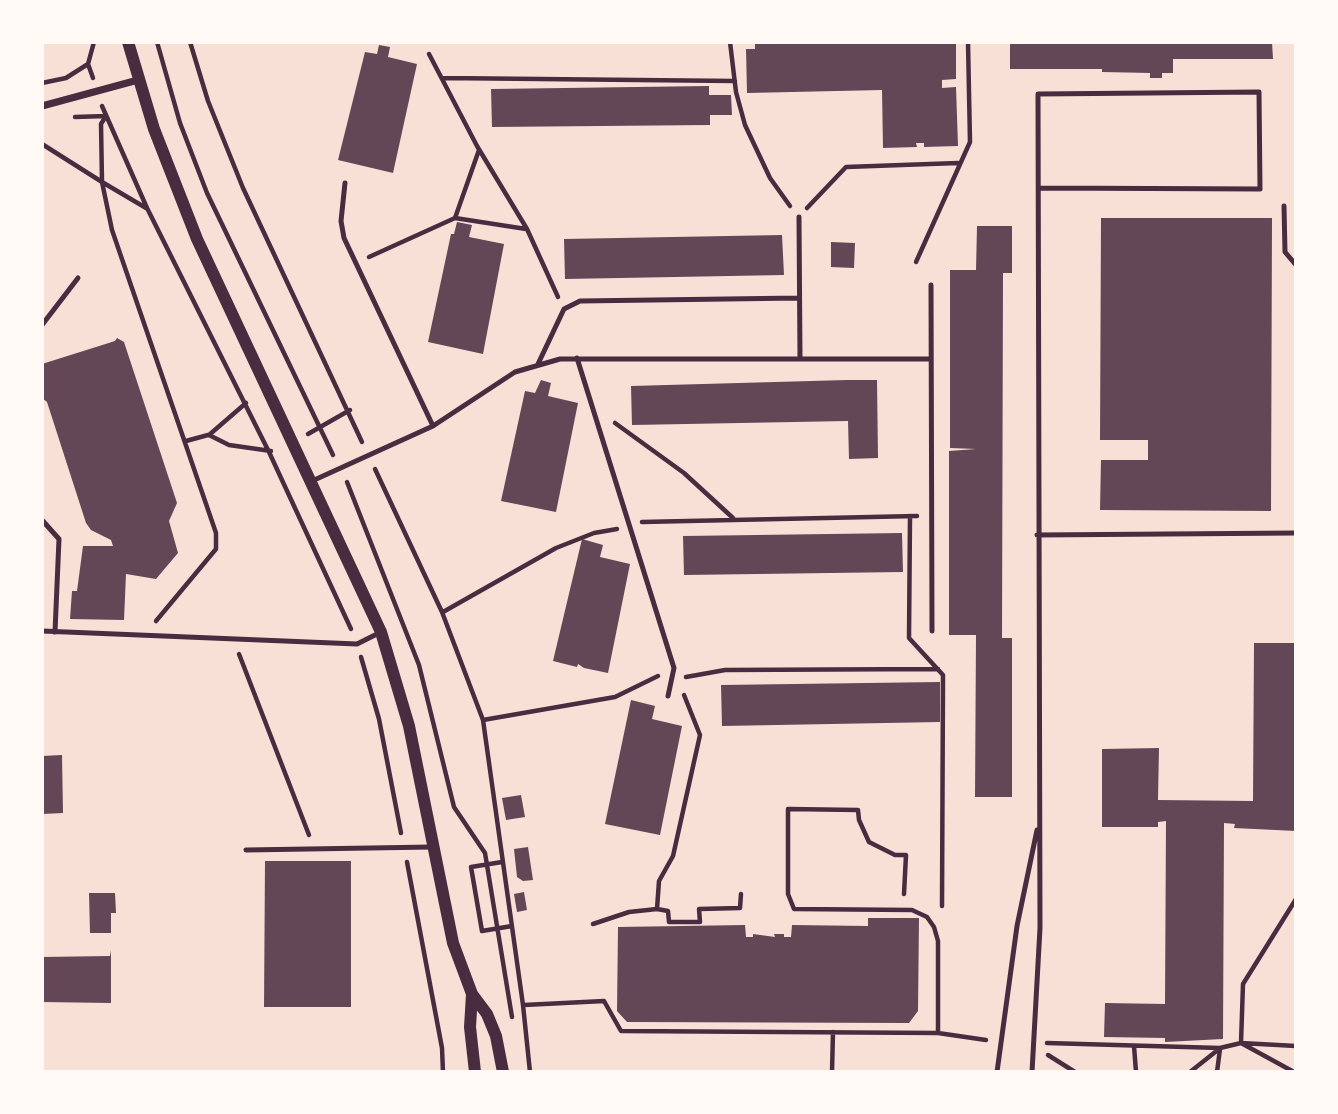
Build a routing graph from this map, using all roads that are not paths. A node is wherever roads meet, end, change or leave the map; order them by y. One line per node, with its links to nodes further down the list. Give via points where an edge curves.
1 (128, 42): 2 (street)
2 (138, 80): 3 (street); 18 (street, via 197,239)
3 (42, 106)
4 (345, 183): 17 (lane, via 341,221 354,264)
5 (1039, 188): 5 (lane, via 1038,94 1259,92 1260,189); 21 (lane)
6 (1284, 206): 8 (lane, via 1285,252)
7 (799, 217): 11 (lane)
8 (1296, 265)
9 (78, 278): 12 (lane)
10 (931, 285): 15 (lane)
11 (799, 298): 14 (lane); 16 (lane, via 580,301 564,309)
12 (42, 325)
13 (577, 358): 14 (lane); 16 (lane); 26 (lane, via 674,668)
14 (800, 358): 15 (lane)
15 (931, 359): 23 (lane)
16 (538, 364): 17 (lane, via 505,378)
17 (433, 426): 18 (lane)
18 (313, 481): 25 (street)
19 (42, 520): 24 (lane, via 59,539)
20 (1296, 533): 21 (lane)
21 (1037, 535): 27 (lane)
22 (42, 631): 24 (lane)
23 (932, 631)
24 (55, 632): 25 (lane, via 357,644)
25 (381, 632): 28 (street, via 401,692)
26 (668, 696)
27 (1040, 817): 33 (lane, via 1017,926); 34 (lane)
28 (434, 847): 29 (lane); 30 (street, via 453,943)
29 (246, 850)
30 (472, 994): 31 (street); 32 (street, via 496,1036)
31 (472, 1069)
32 (503, 1072)
33 (997, 1072)
34 (1032, 1072)

